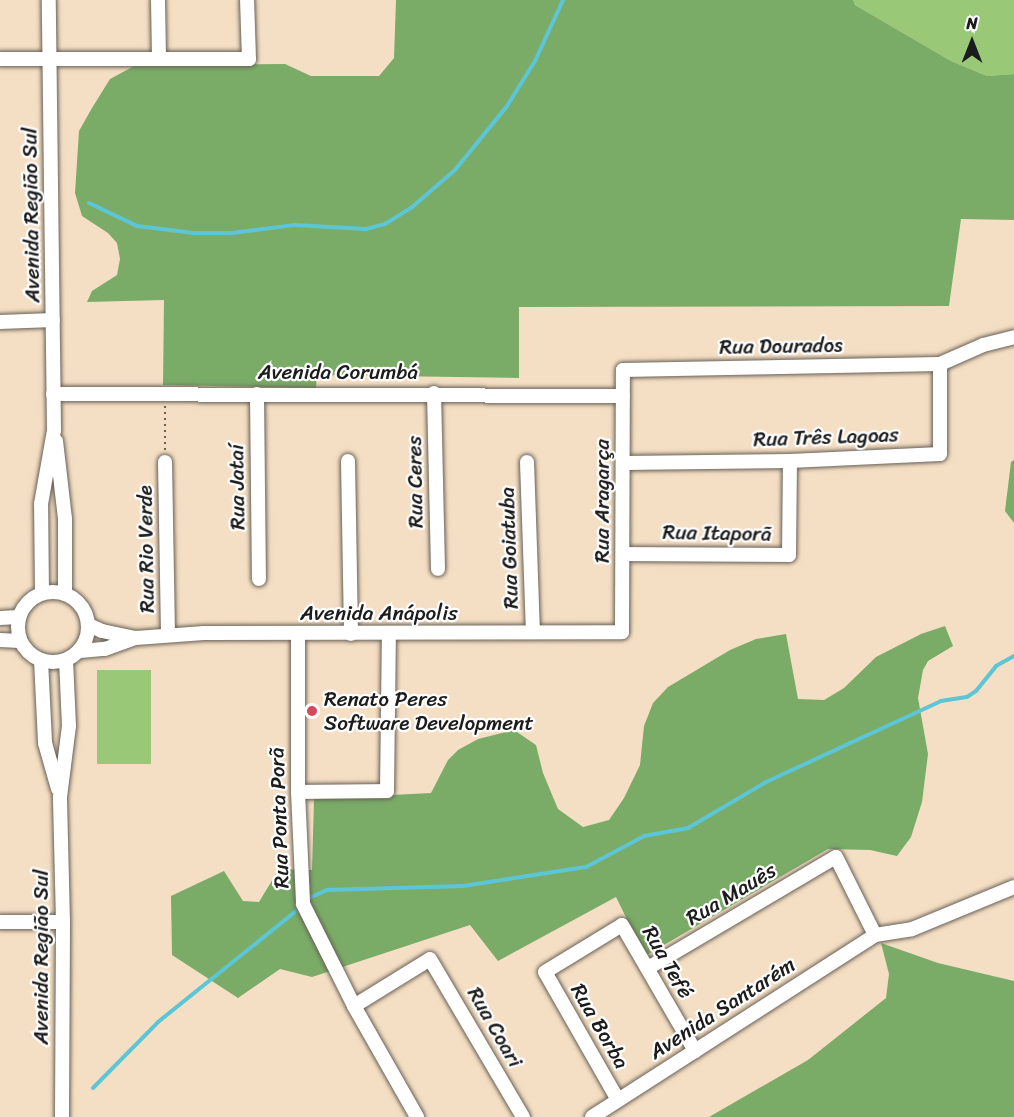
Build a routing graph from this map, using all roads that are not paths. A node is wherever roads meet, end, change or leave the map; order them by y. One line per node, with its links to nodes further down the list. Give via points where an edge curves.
1 (50, 0): 4 (street, Avenida Região Sul)
2 (158, 0): 6 (street)
3 (247, 0): 6 (street, via 249,58)
4 (50, 58): 5 (street); 6 (street); 7 (street, Avenida Região Sul)
5 (0, 59)
6 (159, 59)
7 (53, 320): 8 (street); 13 (street, Avenida Região Sul)
8 (0, 321)
9 (1014, 337): 10 (street, via 983,345)
10 (940, 364): 11 (street, Rua Dourados); 18 (street, Rua Três Lagoas, via 940,454)
11 (623, 370): 15 (street, Rua Aragarça)
12 (434, 393): 14 (street, Avenida Corumbá); 15 (street, Avenida Corumbá); 23 (street, Rua Ceres)
13 (53, 394): 14 (street, Avenida Corumbá); 16 (street, Avenida Região Sul)
14 (257, 394): 24 (street, Rua Jataí)
15 (623, 396): 21 (street, Rua Aragarça)
16 (54, 430): 25 (street, Avenida Região Sul, via 41,504); 26 (street, Avenida Região Sul, via 65,519)
17 (348, 461): 33 (street)
18 (790, 461): 21 (street, Rua Três Lagoas); 22 (street, Rua Itaporã, via 789,555)
19 (165, 462): 35 (street, Rua Rio Verde)
20 (527, 462): 30 (street, Rua Goiatuba)
21 (624, 463): 22 (street, Rua Aragarça)
22 (623, 554): 31 (street, Rua Aragarça)
23 (438, 569)
24 (259, 579)
25 (42, 593): 26 (street); 27 (street, via 28,602)
26 (65, 594): 29 (street, via 81,604)
27 (19, 617): 28 (street); 38 (street)
28 (0, 618)
29 (89, 625): 36 (street, Avenida Anápolis); 39 (street)
30 (533, 632): 31 (street, Avenida Anápolis); 34 (street, Avenida Anápolis)
31 (622, 632)
32 (298, 634): 33 (street, Avenida Anápolis); 35 (street, Avenida Anápolis); 42 (street, Rua Ponta Porã)
33 (351, 634): 34 (street, Avenida Anápolis)
34 (389, 634): 42 (street, via 387,791)
35 (168, 635): 36 (street, Avenida Anápolis)
36 (136, 639): 39 (street, Avenida Anápolis, via 105,649)
37 (0, 640): 38 (street)
38 (20, 640): 40 (street, via 28,653)
39 (80, 651): 41 (street)
40 (41, 660): 41 (street); 43 (street, Avenida Região Sul, via 45,743)
41 (66, 660): 43 (street, Avenida Região Sul, via 69,726)
42 (298, 792): 50 (street, Rua Ponta Porã, via 303,904)
43 (60, 797): 46 (street, Avenida Região Sul)
44 (1014, 887): 47 (street, via 912,929)
45 (0, 922): 46 (street)
46 (63, 922): 53 (street, Avenida Região Sul)
47 (875, 935): 48 (street, Rua Mauês, via 836,856); 51 (street, Avenida Santarém)
48 (648, 968): 49 (street, Rua Tefé, via 622,925); 51 (street, Rua Tefé)
49 (545, 972): 52 (street, Rua Borba)
50 (354, 1006): 54 (street, Rua Ponta Porã); 55 (street, Rua Coari, via 430,959)
51 (695, 1051): 52 (street, Avenida Santarém)
52 (618, 1100): 56 (street, Avenida Santarém)
53 (62, 1117)
54 (417, 1117)
55 (523, 1117)
56 (592, 1117)

